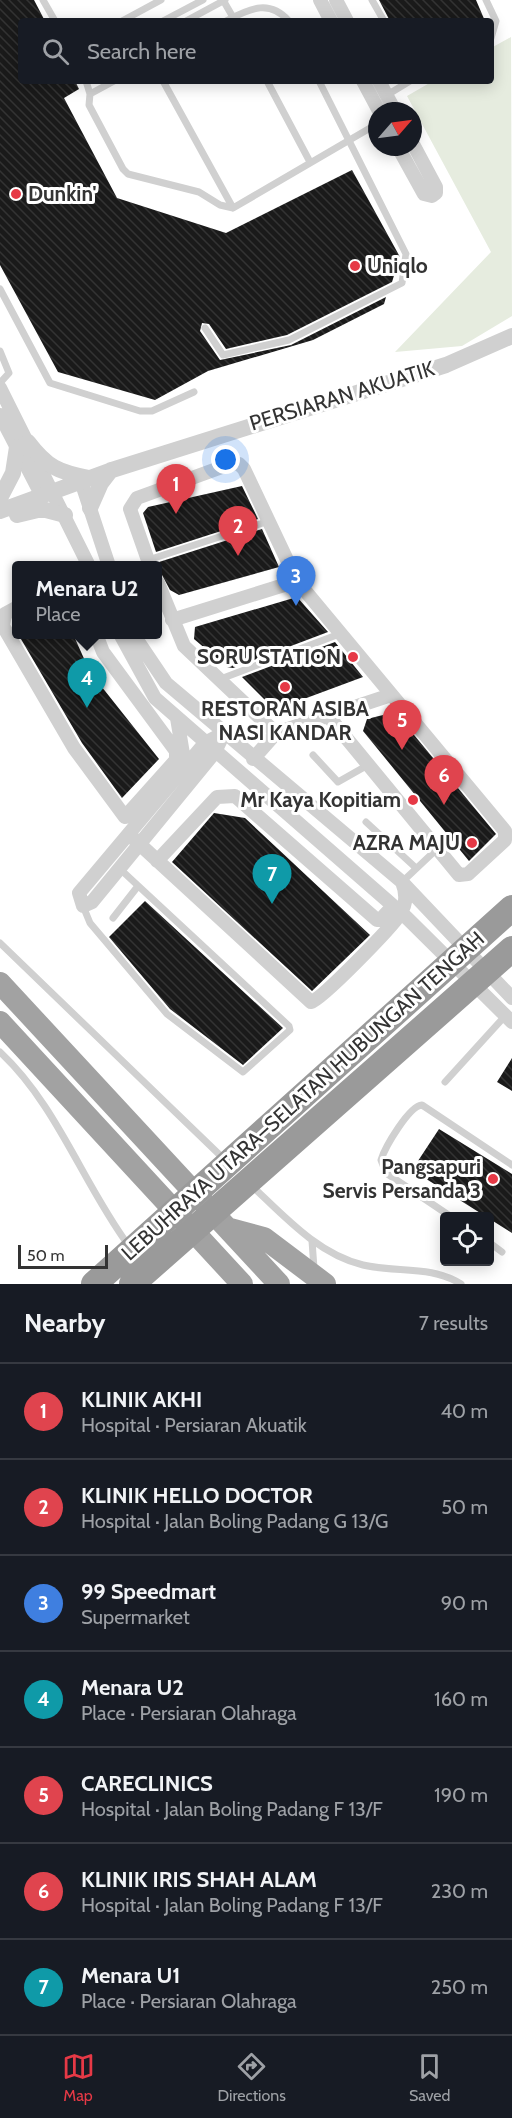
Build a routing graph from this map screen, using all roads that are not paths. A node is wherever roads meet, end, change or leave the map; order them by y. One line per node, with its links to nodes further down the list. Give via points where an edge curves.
1 (44, 0): 9 (lane)
2 (161, 0): 10 (lane)
3 (203, 0): 11 (lane)
4 (224, 0): 12 (lane); 13 (lane)
5 (320, 0): 16 (street)
6 (336, 0): 17 (street)
7 (372, 0): 18 (lane)
8 (486, 0): 19 (lane, via 496,21)
9 (53, 18)
10 (128, 18)
11 (169, 18)
12 (191, 18)
13 (230, 18)
14 (234, 18): 15 (lane, via 263,1 272,1)
15 (287, 18)
16 (330, 18)
17 (345, 18)
18 (382, 18)
19 (494, 28)
20 (87, 84): 28 (lane)
21 (108, 84): 28 (lane)
22 (165, 84): 36 (lane)
23 (269, 84): 35 (lane)
24 (321, 84): 38 (lane, bridge, via 406,254 402,283 289,340 256,348 223,355)
25 (365, 84): 30 (street)
26 (381, 84): 29 (street)
27 (405, 84): 29 (lane)
28 (90, 94): 36 (lane, via 89,105 128,174 199,192)
29 (387, 95): 31 (street)
30 (374, 102)
31 (390, 102)
32 (368, 129): 35 (lane)
33 (404, 156): 34 (street, via 424,194 432,196 436,187)
34 (419, 156)
35 (310, 162): 36 (lane)
36 (232, 208)
37 (0, 289): 43 (lane, via 50,383 140,411 152,411)
38 (205, 328)
39 (512, 336): 46 (street, PERSIARAN AKUATIK, via 446,365)
40 (0, 351): 41 (lane, via 9,373)
41 (0, 383)
42 (0, 388): 45 (street)
43 (194, 392)
44 (0, 415): 45 (street)
45 (22, 444): 47 (street, via 54,469); 48 (street); 49 (street)
46 (112, 470): 47 (street, PERSIARAN AKUATIK); 50 (street, via 101,483)
47 (85, 480): 48 (street, PERSIARAN AKUATIK); 50 (street)
48 (48, 494): 51 (street, PERSIARAN AKUATIK); 52 (street)
49 (0, 498)
50 (90, 508): 56 (street)
51 (0, 511)
52 (65, 515): 53 (street, via 42,509); 55 (street)
53 (0, 517)
54 (269, 521): 57 (street, via 244,469 233,463 132,502 129,509); 58 (lane); 59 (street)
55 (87, 561)
56 (107, 561)
57 (148, 561)
58 (155, 561)
59 (297, 581): 62 (street); 63 (street)
60 (162, 594): 62 (street)
61 (12, 610): 64 (street, via 5,614 3,626 74,748 125,817 176,760 176,751 103,652)
62 (172, 620): 67 (street, via 184,646)
63 (342, 633): 67 (lane); 68 (street)
64 (98, 639)
65 (123, 639): 70 (street, via 155,698)
66 (136, 639): 71 (street, via 166,683)
67 (218, 680): 72 (street)
68 (391, 695): 69 (street); 80 (street, via 506,836 463,876)
69 (329, 717): 72 (street); 76 (street)
70 (177, 718): 73 (street); 77 (street)
71 (224, 733): 73 (street); 75 (street)
72 (276, 733): 75 (street)
73 (210, 747): 77 (street); 81 (street); 89 (street)
74 (313, 755): 76 (lane, via 338,782)
75 (254, 759): 85 (street)
76 (368, 765): 80 (street)
77 (185, 768): 79 (street)
78 (366, 822): 84 (lane)
79 (128, 833): 81 (street); 82 (street)
80 (437, 849): 84 (lane)
81 (148, 853): 83 (street); 89 (street, via 217,797 235,796 377,920); 89 (street, via 311,1002 332,986)
82 (107, 857): 83 (street); 87 (street, via 79,894)
83 (118, 868): 86 (lane); 87 (street, via 92,902)
84 (416, 868): 85 (lane)
85 (402, 882): 89 (street, via 405,896); 94 (street)
86 (138, 886): 87 (lane, via 289,1026 290,1030 246,1072 167,1014 90,923); 90 (lane)
87 (83, 906)
88 (512, 908): 109 (highway, LEBUHRAYA UTARA–SELATAN HUBUNGAN TENGAH, bridge)
89 (397, 909): 95 (street)
90 (113, 918)
91 (0, 943): 102 (lane)
92 (512, 948): 106 (highway, LEBUHRAYA UTARA–SELATAN HUBUNGAN TENGAH, bridge)
93 (0, 983): 101 (highway)
94 (512, 998)
95 (509, 1017): 98 (lane)
96 (0, 1022): 107 (highway)
97 (0, 1052): 105 (lane, via 50,1114 106,1215)
98 (445, 1082)
99 (512, 1165): 100 (lane, via 423,1105 413,1108 384,1149 381,1160 386,1173)
100 (444, 1212)
101 (227, 1228): 108 (highway, via 264,1238); 111 (highway)
102 (312, 1241): 108 (lane); 112 (lane, via 362,1265 424,1270)
103 (494, 1246): 104 (lane)
104 (502, 1252)
105 (138, 1258)
106 (142, 1275)
107 (230, 1275): 110 (highway)
108 (320, 1280)
109 (94, 1284)
110 (242, 1284)
111 (279, 1284)
112 (461, 1284)

